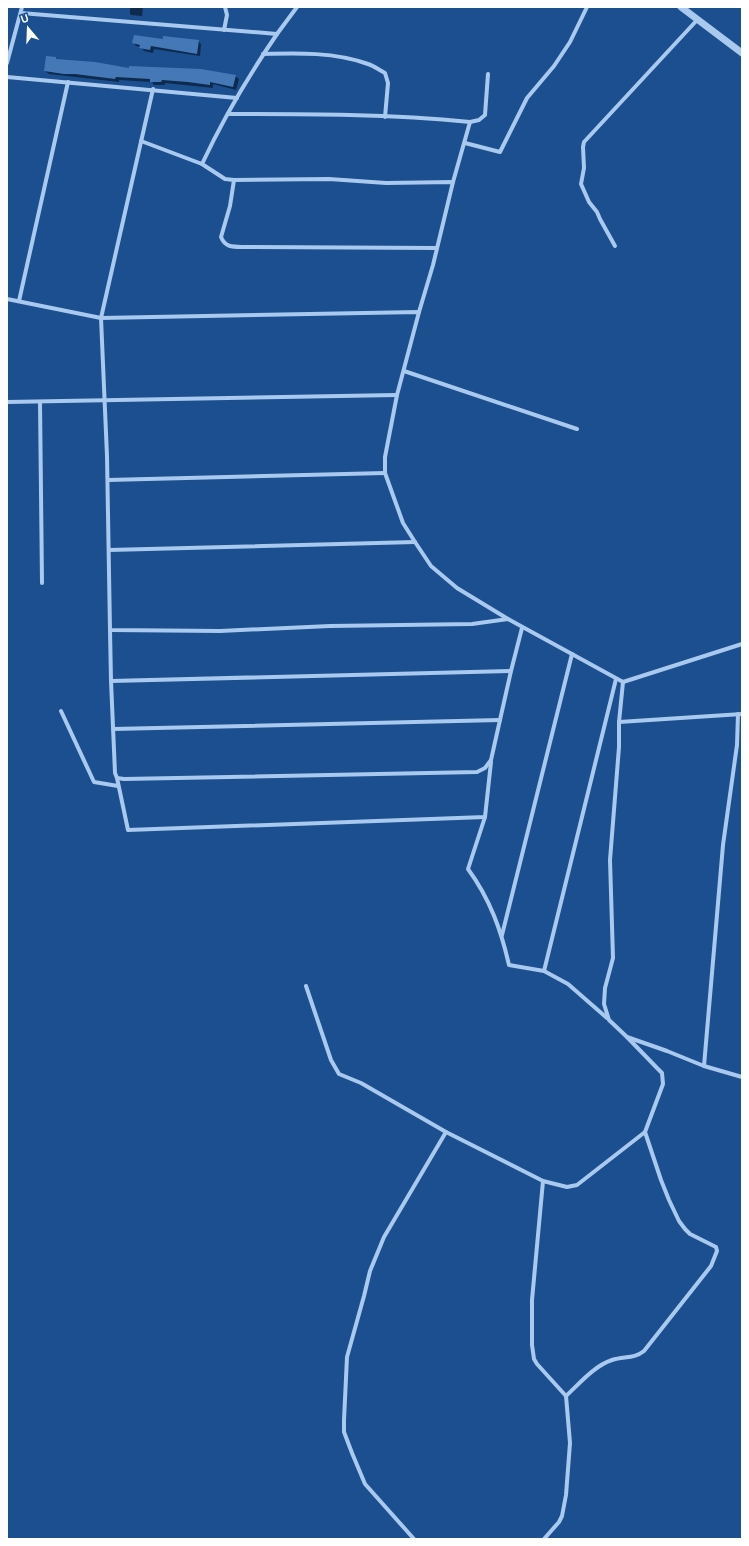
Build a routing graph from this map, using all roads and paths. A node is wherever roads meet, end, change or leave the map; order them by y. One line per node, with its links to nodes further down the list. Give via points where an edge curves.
1 (22, 7): 6 (street)
2 (225, 7): 8 (street, via 227,15)
3 (297, 7): 9 (street)
4 (587, 7): 22 (street, via 570,42 527,98 500,152)
5 (685, 8): 7 (street)
6 (21, 13): 8 (street); 12 (street)
7 (698, 19): 10 (street); 26 (street, via 584,142 581,184)
8 (224, 30): 9 (street)
9 (277, 34): 11 (street)
10 (742, 53)
11 (263, 54): 17 (street); 19 (street, via 335,56 369,64 385,72 388,83)
12 (7, 63)
13 (488, 74): 20 (street, via 485,115 480,120)
14 (7, 77): 15 (street)
15 (68, 82): 16 (street); 29 (street)
16 (153, 90): 17 (street); 21 (street)
17 (237, 98): 18 (street)
18 (229, 114): 19 (street); 23 (street)
19 (385, 117): 20 (street)
20 (470, 122): 22 (street)
21 (141, 141): 23 (street); 31 (street)
22 (465, 143): 25 (street)
23 (202, 164): 24 (street, via 225,179)
24 (234, 180): 25 (street); 27 (street, via 221,237 228,246)
25 (453, 182): 27 (street)
26 (615, 246)
27 (437, 248): 30 (street)
28 (7, 299): 29 (street)
29 (19, 300): 31 (street)
30 (419, 312): 31 (street); 32 (street)
31 (101, 318): 34 (street)
32 (404, 371): 33 (street); 37 (street)
33 (397, 395): 34 (street); 38 (street, via 385,457)
34 (104, 401): 36 (street); 39 (street)
35 (7, 402): 36 (street)
36 (40, 402): 42 (street)
37 (577, 429)
38 (385, 473): 39 (street); 40 (street, via 404,523)
39 (108, 480): 41 (street)
40 (415, 542): 41 (street); 43 (street, via 431,566 457,588)
41 (109, 550): 45 (street)
42 (42, 583)
43 (508, 620): 44 (street); 45 (street, via 472,624 220,631)
44 (522, 628): 47 (street); 48 (street)
45 (110, 630): 50 (street)
46 (742, 644): 51 (street)
47 (572, 654): 49 (street); 61 (street)
48 (511, 671): 50 (street); 54 (street)
49 (616, 679): 51 (street); 62 (street)
50 (110, 681): 56 (street)
51 (623, 682): 55 (street)
52 (61, 711): 59 (street, via 94,782)
53 (740, 714): 55 (street); 66 (street, via 723,845)
54 (500, 720): 56 (street); 57 (street)
55 (620, 722): 64 (street, via 610,860 612,958 604,1004)
56 (112, 729): 58 (street)
57 (491, 760): 58 (street, via 485,768 477,772); 60 (street)
58 (117, 778): 59 (street)
59 (118, 786): 60 (street, via 128,830)
60 (485, 816): 61 (street, via 468,868 481,887)
61 (502, 934): 62 (street, via 509,965)
62 (544, 971): 64 (street, via 568,984)
63 (306, 986): 68 (street, via 331,1060 339,1074 360,1083)
64 (609, 1020): 65 (street)
65 (627, 1037): 66 (street); 69 (street, via 658,1069 663,1078)
66 (704, 1066): 67 (street)
67 (742, 1076)
68 (446, 1132): 70 (street); 72 (street, via 384,1237 370,1271 347,1357 344,1432 365,1484)
69 (645, 1132): 70 (street, via 577,1185 567,1186); 71 (street, via 660,1180 679,1221 690,1234 716,1247 717,1254 711,1266 644,1351 638,1356 602,1364)
70 (543, 1181): 71 (street, via 532,1300 532,1345 537,1364)
71 (566, 1396): 73 (street, via 570,1443 565,1501 559,1522)
72 (414, 1539)
73 (544, 1539)

